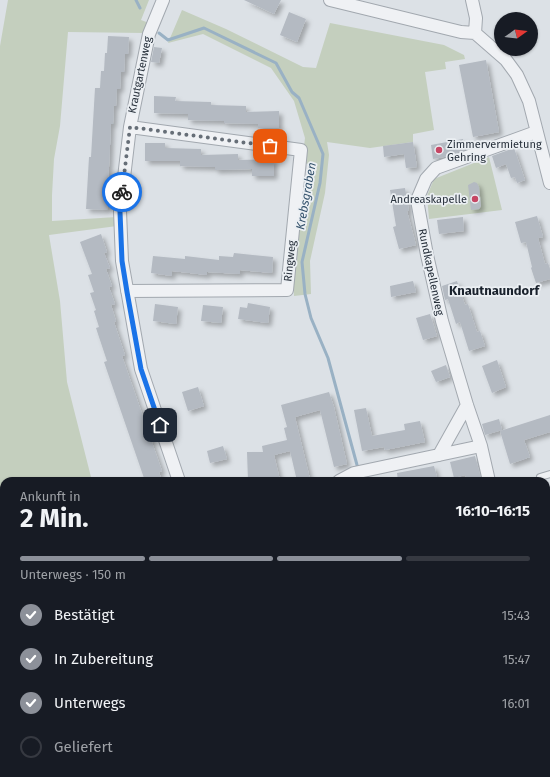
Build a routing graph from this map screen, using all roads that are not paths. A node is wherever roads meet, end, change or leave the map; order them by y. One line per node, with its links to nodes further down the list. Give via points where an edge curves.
1 (163, 0): 5 (street, Krautgartenweg, via 148,34)
2 (330, 0): 4 (street)
3 (472, 0): 4 (street, via 476,18)
4 (475, 33): 6 (street, via 506,60 517,75 529,101)
5 (130, 127): 8 (street, Krautgartenweg, via 120,212 122,261); 8 (street, Ringweg, via 301,150 287,290)
6 (536, 132): 7 (street); 9 (street, Rundkapellenweg, via 436,168 426,179 417,200 426,255 442,321)
7 (550, 183)
8 (127, 292): 13 (street, Krautgartenweg, via 141,369)
9 (467, 405): 10 (street, Rundkapellenweg); 11 (street)
10 (481, 446): 11 (street); 15 (street, Rundkapellenweg)
11 (439, 454): 14 (street, via 354,473)
12 (550, 474): 16 (lane)
13 (178, 477)
14 (346, 477)
15 (487, 477)
16 (540, 477)

